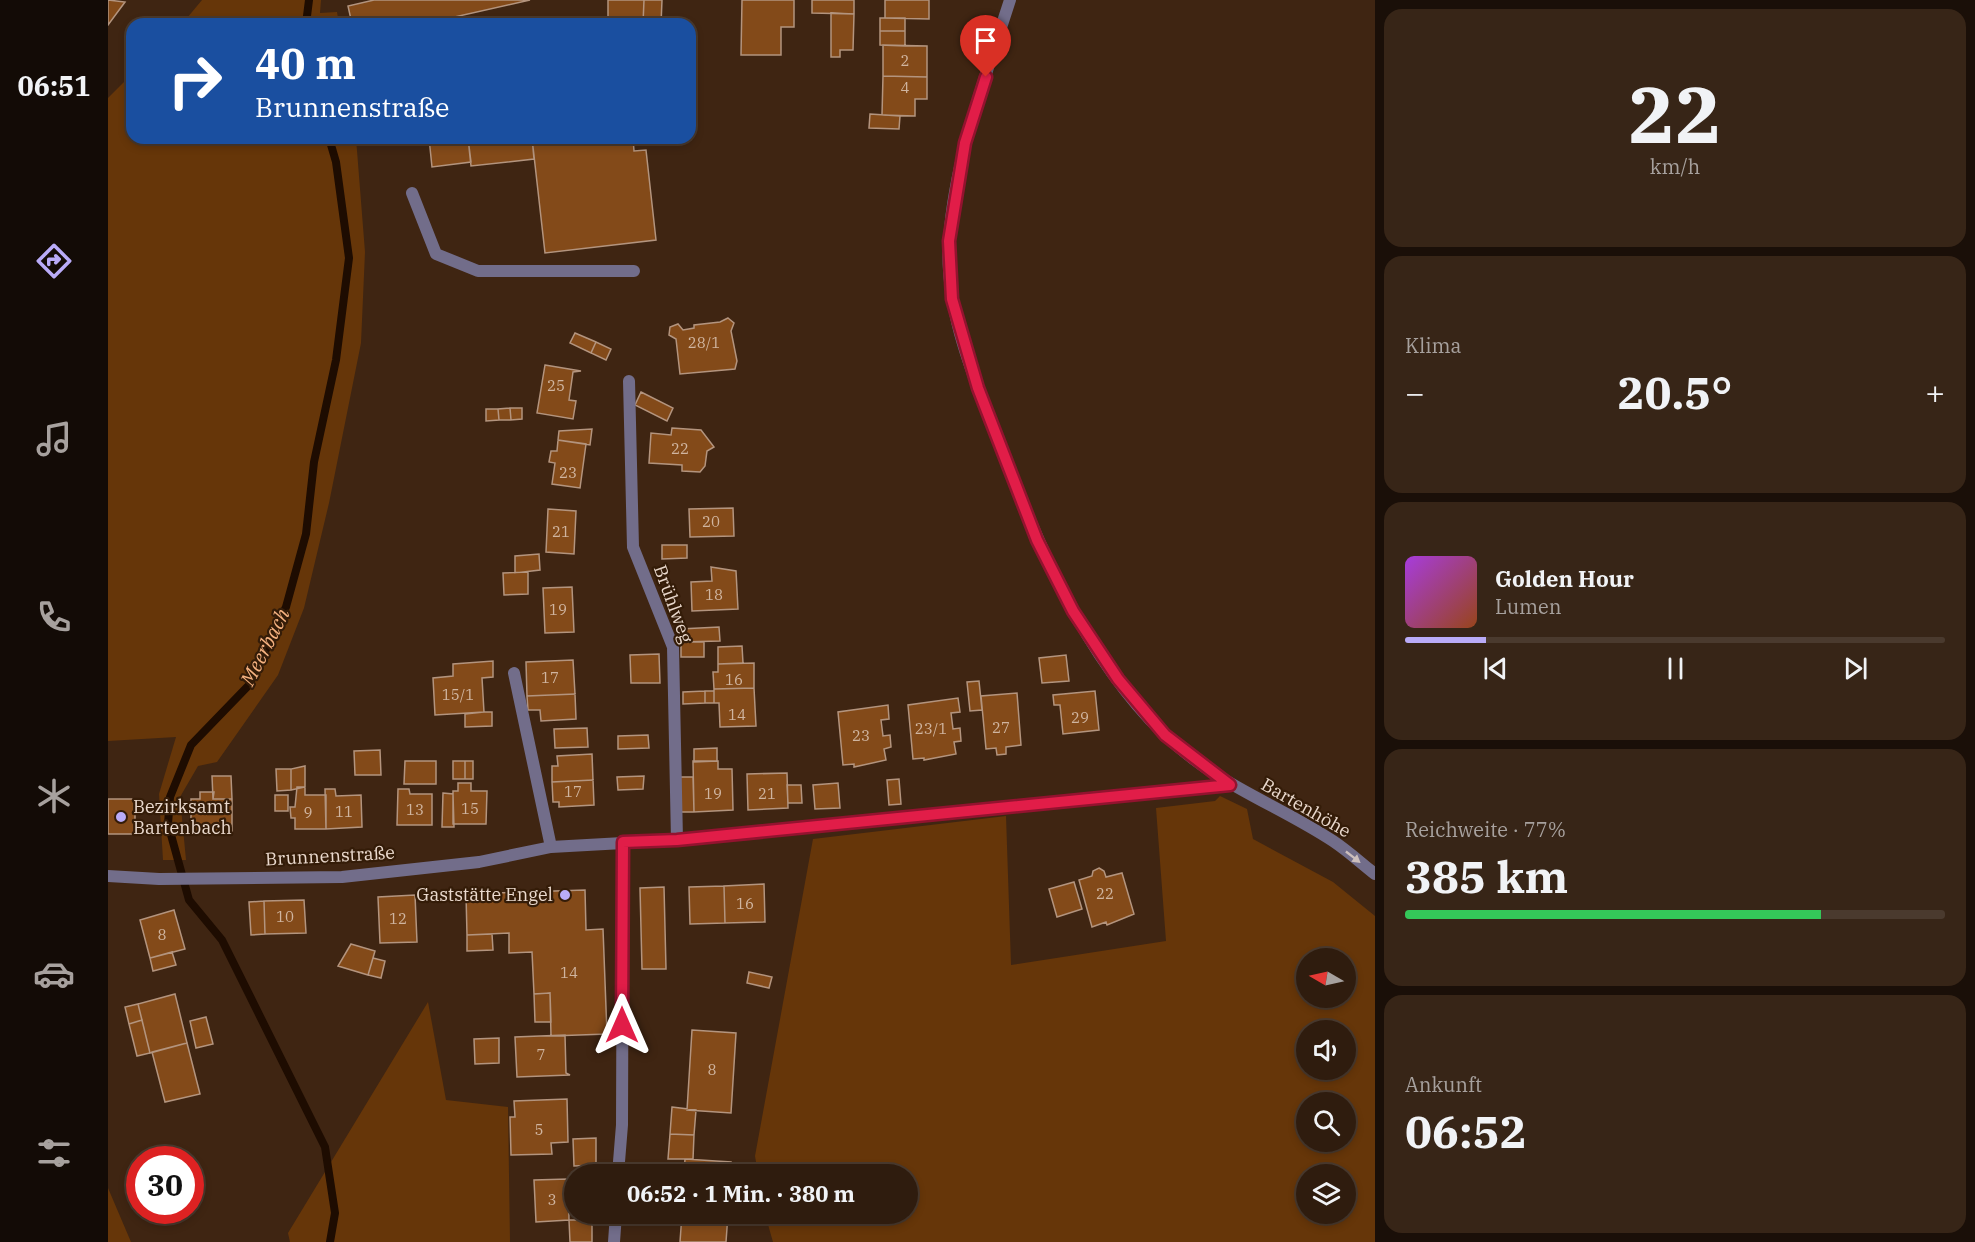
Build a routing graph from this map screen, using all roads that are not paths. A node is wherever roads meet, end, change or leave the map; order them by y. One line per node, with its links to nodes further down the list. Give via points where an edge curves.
1 (1011, 0): 6 (street, Bartenhöhe, via 965,143 949,241 952,299 978,388 1024,508 1073,611 1118,679 1165,735)
2 (412, 193): 3 (street, via 436,254 478,271)
3 (634, 271)
4 (629, 381): 7 (street, Brühlweg, via 633,547 673,647)
5 (513, 673): 9 (street)
6 (1230, 785): 7 (street, Brunnenstraße); 10 (street, Bartenhöhe, one-way to 10, via 1332,841)
7 (677, 840): 8 (street, Brunnenstraße)
8 (623, 842): 9 (street, Brunnenstraße); 12 (street)
9 (551, 848): 11 (street, Brunnenstraße, via 479,862 342,877)
10 (1375, 873)
11 (108, 876)
12 (619, 1164)
13 (615, 1224): 14 (street)
14 (614, 1242)

